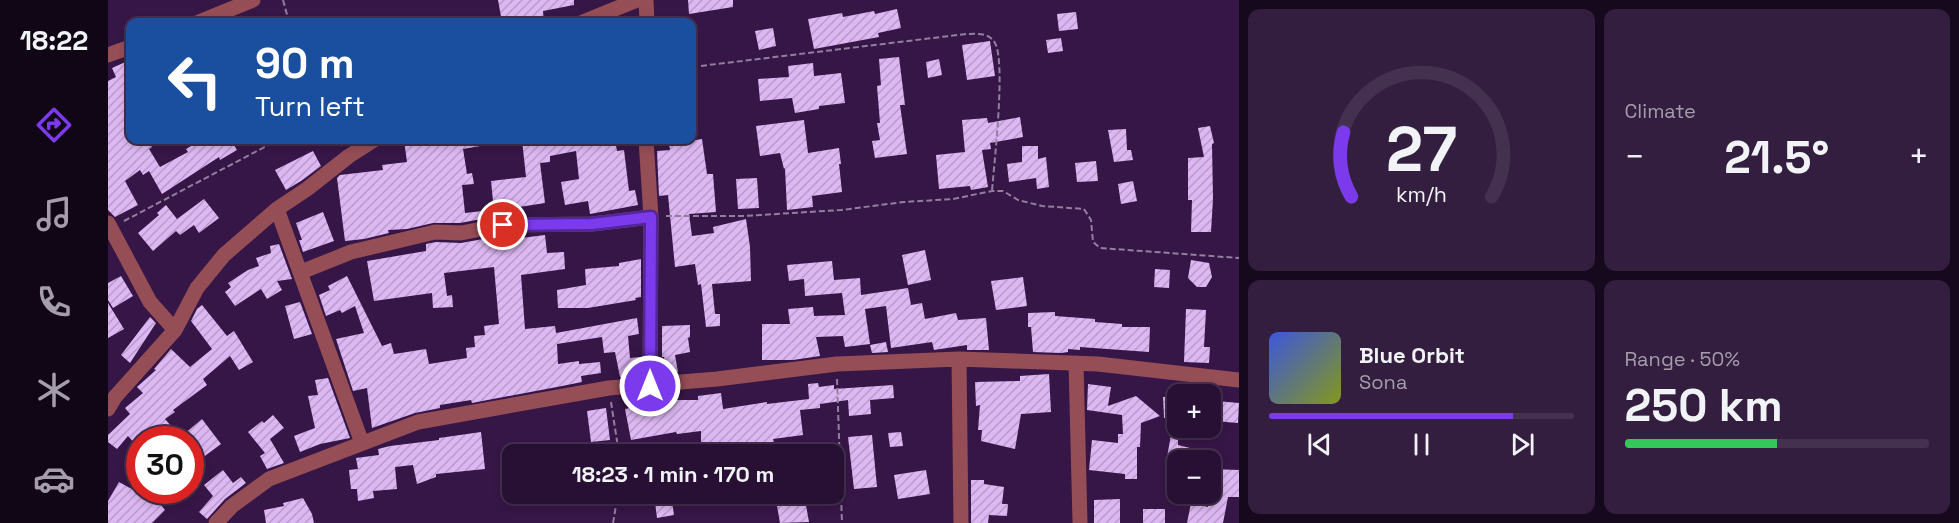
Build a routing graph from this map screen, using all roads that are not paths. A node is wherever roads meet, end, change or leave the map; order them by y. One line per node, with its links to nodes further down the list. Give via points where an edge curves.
1 (253, 0): 4 (street)
2 (636, 0): 5 (street)
3 (646, 0): 6 (street)
4 (209, 18)
5 (593, 18)
6 (647, 18)
7 (126, 48): 8 (street)
8 (108, 55)
9 (368, 144): 11 (street)
10 (646, 144): 12 (street)
11 (277, 209): 14 (street); 15 (street, via 224,255 197,288)
12 (651, 217): 14 (street, via 435,232 351,252); 19 (street)
13 (110, 225): 15 (street, via 150,302)
14 (301, 272): 21 (street)
15 (175, 330): 20 (street)
16 (958, 358): 17 (street); 19 (street, via 837,364); 23 (street)
17 (1076, 363): 18 (street); 24 (street)
18 (1239, 380)
19 (650, 386): 21 (street, via 609,388 418,422)
20 (108, 409)
21 (362, 442): 22 (street, via 269,479)
22 (216, 523)
23 (961, 523)
24 (1080, 523)

